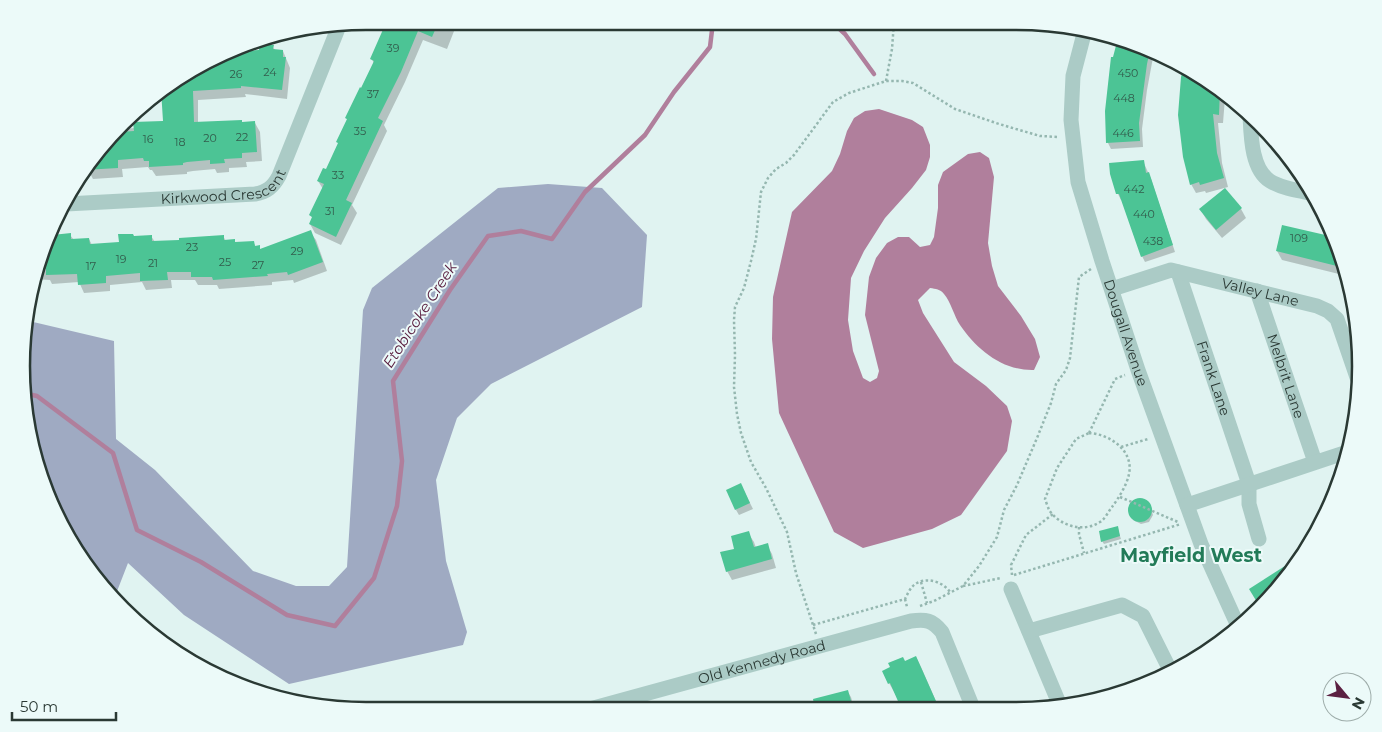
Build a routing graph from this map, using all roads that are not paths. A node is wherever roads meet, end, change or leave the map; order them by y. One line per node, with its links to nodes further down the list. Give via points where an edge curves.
1 (337, 32): 5 (street, Kirkwood Crescent, via 279,176 269,189 255,194)
2 (1083, 36): 7 (street, Dougall Avenue, via 1073,76 1072,137 1078,182)
3 (1251, 125): 4 (street, via 1255,157 1263,176 1278,185)
4 (1303, 191)
5 (72, 204)
6 (1178, 272): 7 (street, Valley Lane, via 1171,270); 8 (street, Valley Lane); 12 (street, Frank Lane)
7 (1112, 290): 13 (street, Dougall Avenue)
8 (1256, 291): 9 (street, Valley Lane, via 1328,311 1337,319); 11 (street, Melbrit Lane)
9 (1352, 362)
10 (1341, 454): 11 (street)
11 (1315, 462): 12 (street)
12 (1249, 484): 13 (street); 14 (street, Frank Lane, via 1249,504)
13 (1187, 505): 16 (street, Dougall Avenue)
14 (1259, 539)
15 (1012, 582): 17 (street)
16 (1236, 621)
17 (1029, 631): 18 (street, via 1122,605 1142,616); 19 (street)
18 (1168, 666)
19 (1057, 699)
20 (633, 702): 21 (street, Old Kennedy Road, via 911,621 924,620 942,632)
21 (971, 702)

